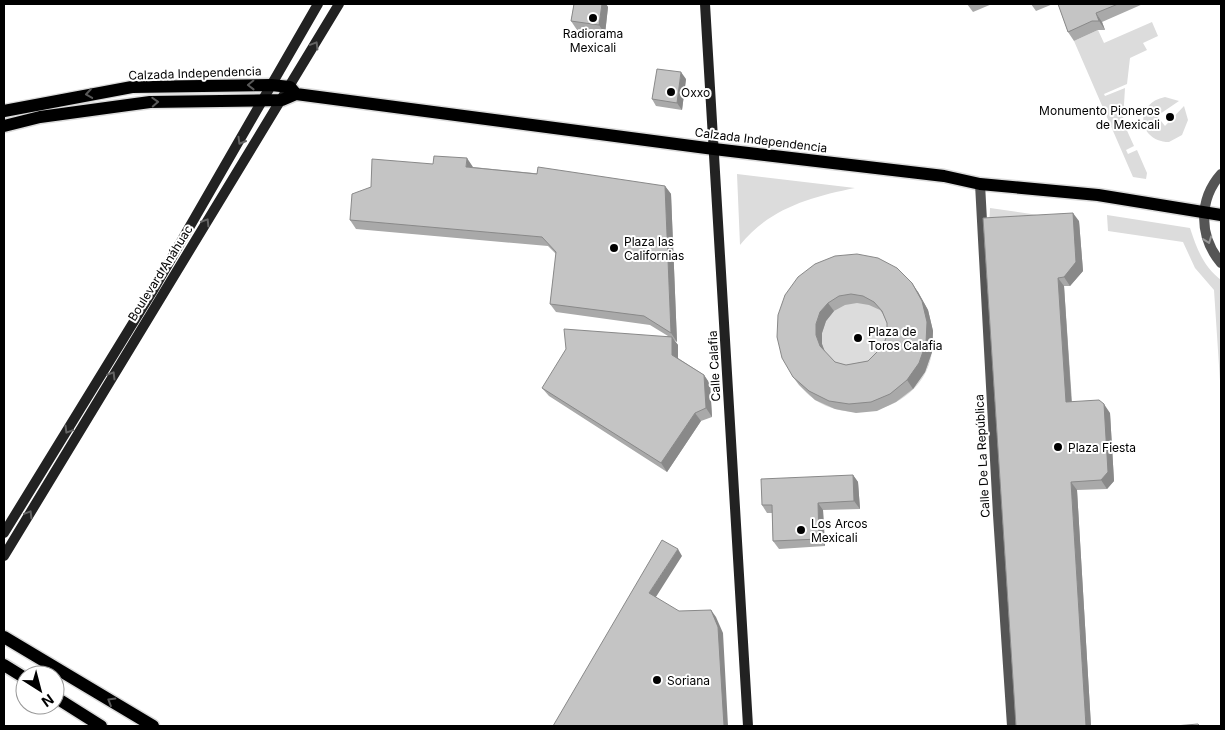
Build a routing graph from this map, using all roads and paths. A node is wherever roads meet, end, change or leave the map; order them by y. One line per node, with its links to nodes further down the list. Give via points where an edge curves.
1 (318, 4): 4 (main road, Boulevard Anáhuac)
2 (339, 4): 5 (main road, one-way to 2)
3 (705, 4): 10 (main road, Calle Calafia)
4 (271, 85): 5 (main road, Calzada Independencia); 6 (main road, Boulevard Anáhuac); 8 (main road, Calzada Independencia, one-way to 8, via 132,88)
5 (293, 90): 7 (main road); 10 (main road, Calzada Independencia)
6 (265, 98): 7 (main road); 9 (main road, one-way to 6, via 40,117 150,102); 16 (main road, Boulevard Anáhuac, one-way to 16, via 152,292)
7 (282, 100): 17 (main road, Boulevard Anáhuac, one-way to 7)
8 (4, 111)
9 (4, 126)
10 (714, 149): 12 (main road, Calzada Independencia, via 944,176); 24 (main road, Calle Calafia)
11 (1221, 174): 13 (street, via 1208,193)
12 (980, 184): 13 (main road, Calzada Independencia, via 1098,195); 25 (street, Calle De La República)
13 (1204, 214): 14 (main road, Calzada Independencia); 15 (street, one-way to 15, via 1205,231)
14 (1221, 215)
15 (1221, 263)
16 (4, 533)
17 (4, 556)
18 (4, 637): 23 (main road, one-way to 18)
19 (4, 665): 20 (main road)
20 (15, 672)
21 (65, 703): 22 (main road)
22 (101, 726)
23 (153, 726)
24 (748, 726)
25 (1012, 726)

